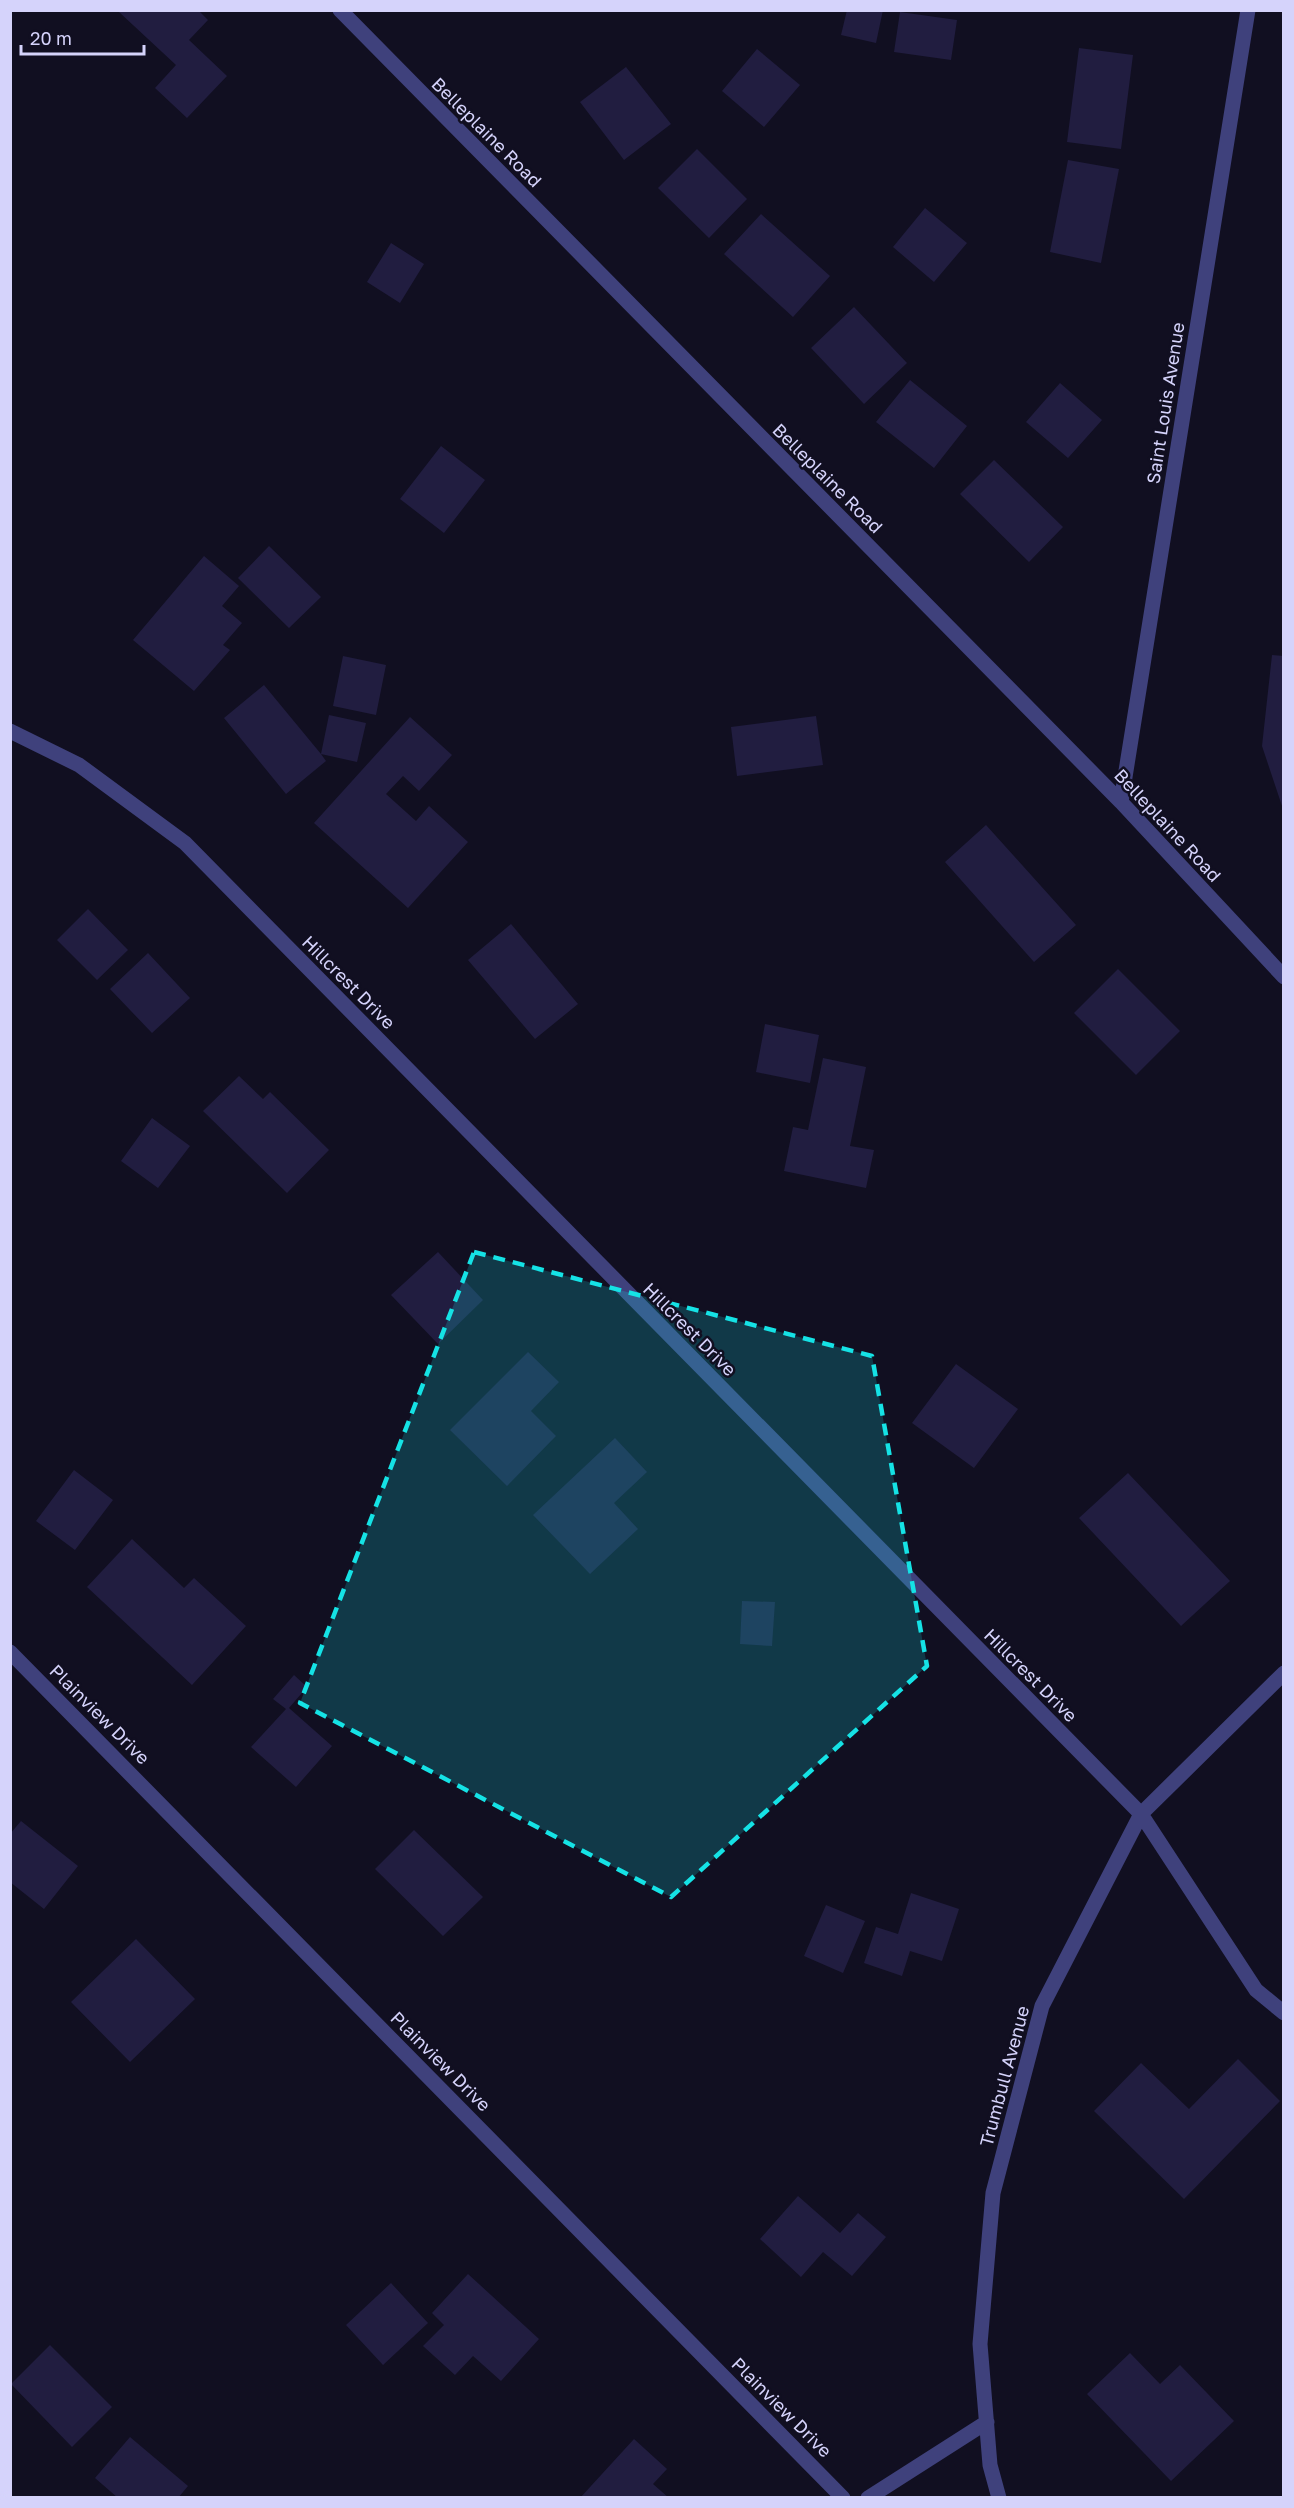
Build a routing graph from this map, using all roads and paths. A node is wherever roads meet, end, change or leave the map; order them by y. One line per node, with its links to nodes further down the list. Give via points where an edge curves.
1 (340, 10): 4 (street, Belleplaine Road)
2 (1248, 10): 4 (street, Saint Louis Avenue)
3 (10, 731): 8 (street, Hillcrest Drive, via 79,765 185,843)
4 (1120, 802): 5 (street, Belleplaine Road)
5 (1284, 977)
6 (10, 1652): 11 (street, Plainview Drive)
7 (1284, 1673): 8 (street, Trumbull Avenue)
8 (1141, 1814): 9 (street, Hillcrest Drive, via 1256,1990); 10 (street, Trumbull Avenue, via 1042,2006 993,2193 980,2344)
9 (1284, 2013)
10 (987, 2422): 12 (street); 13 (street, Trumbull Avenue, via 990,2465)
11 (843, 2498)
12 (868, 2498)
13 (999, 2498)

